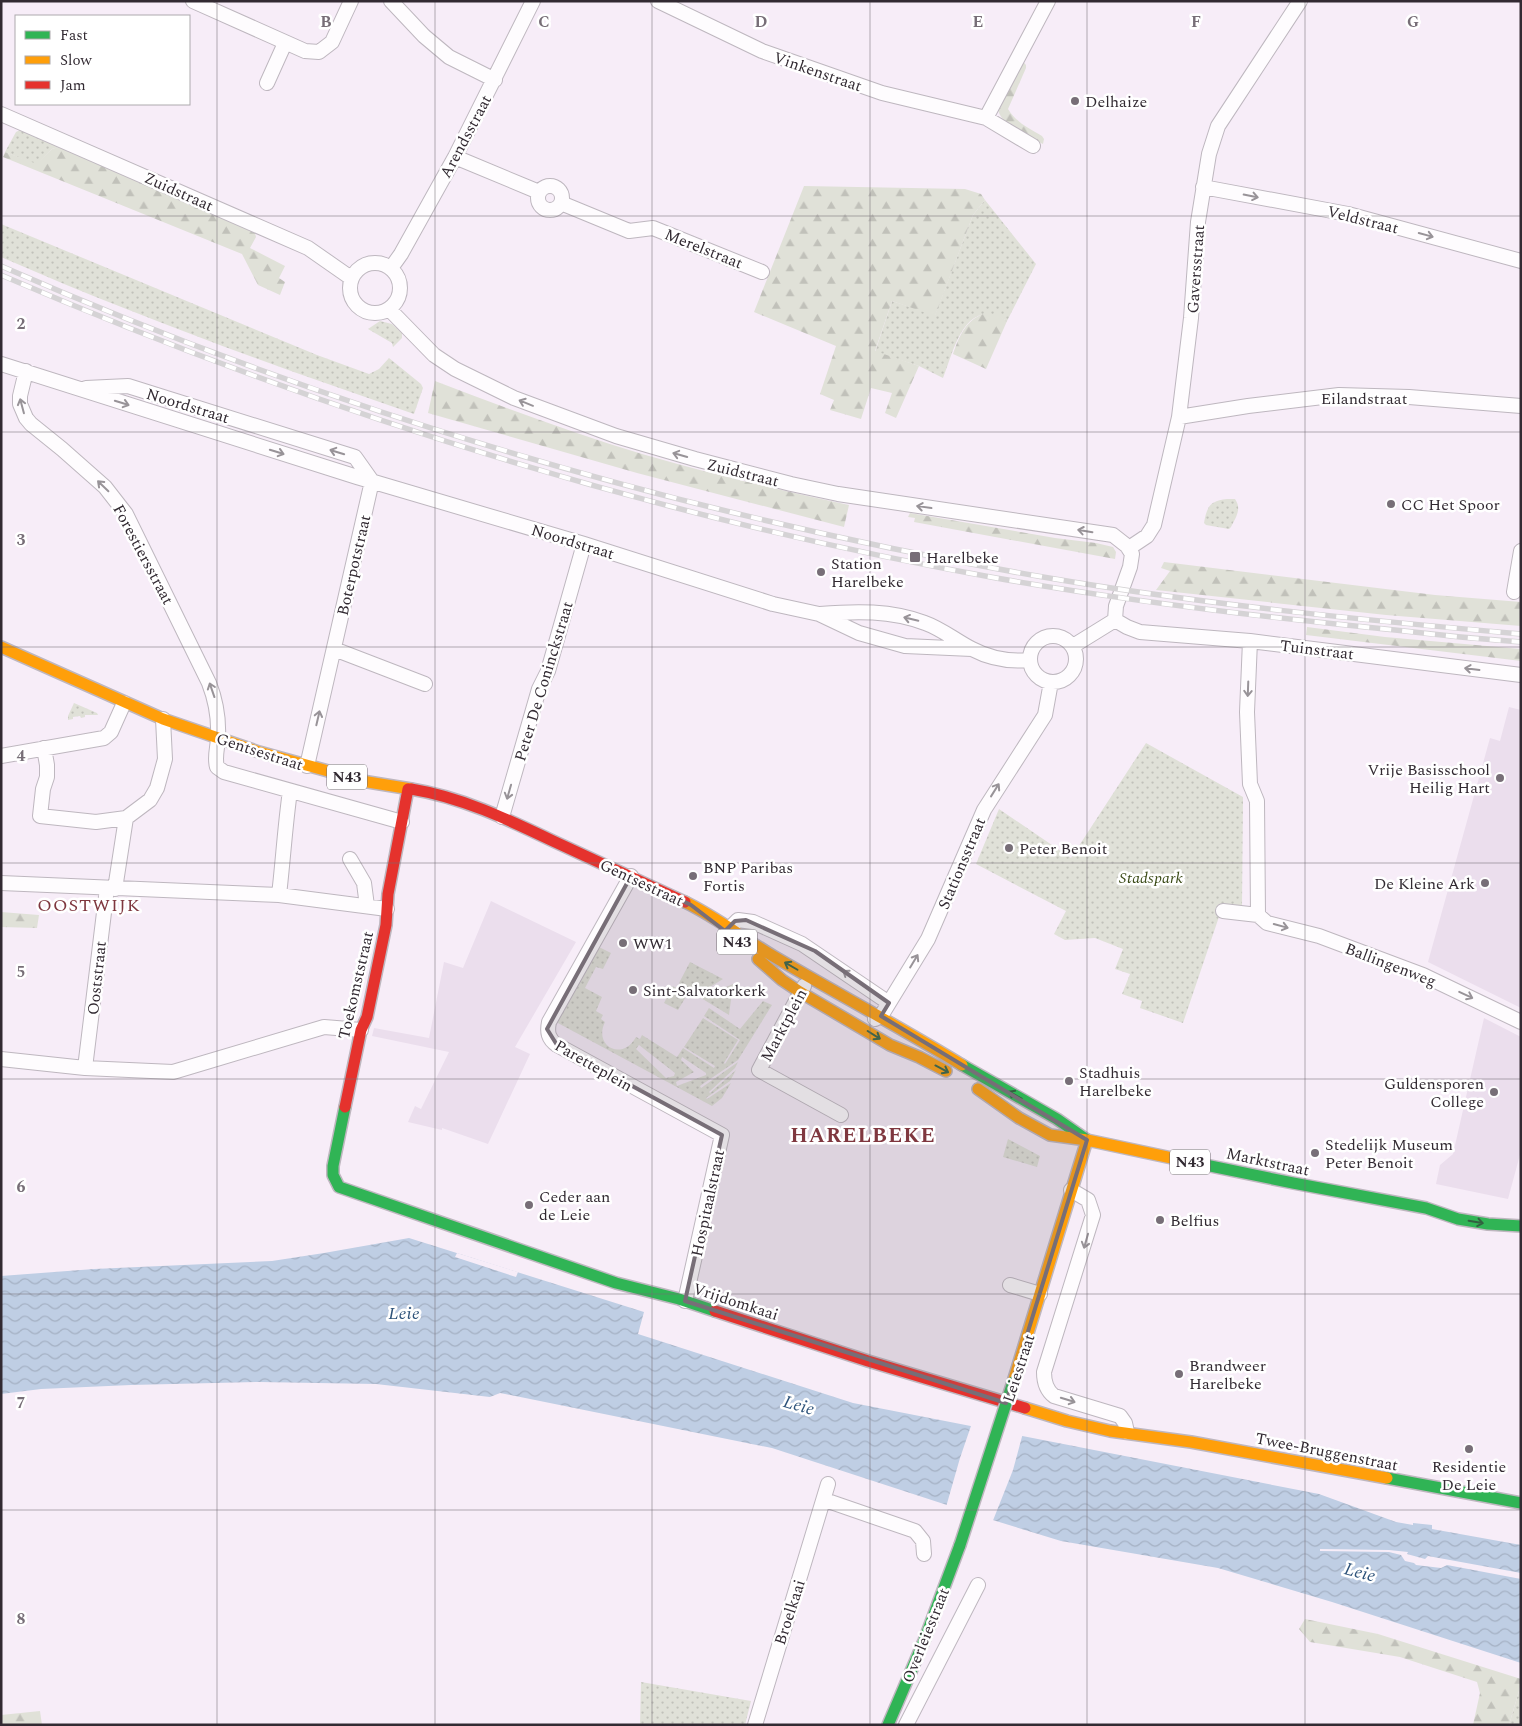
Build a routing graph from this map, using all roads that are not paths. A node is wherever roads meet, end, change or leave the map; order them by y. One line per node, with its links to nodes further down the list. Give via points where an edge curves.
1 (193, 1): 8 (street)
2 (351, 1): 9 (street, via 332,42 319,52 304,51)
3 (391, 1): 10 (street, via 449,58)
4 (533, 1): 10 (street, Arendsstraat)
5 (658, 1): 13 (street, Vinkenstraat, via 762,51 882,93)
6 (1048, 1): 13 (street)
7 (1300, 1): 16 (street, Gaversstraat, via 1218,126)
8 (215, 6): 9 (street)
9 (285, 43): 11 (street)
10 (495, 80): 15 (street, Arendsstraat)
11 (267, 83)
12 (1, 114): 20 (street, Zuidstraat, via 308,248)
13 (986, 118): 14 (street, Vinkenstraat)
14 (1033, 146)
15 (455, 157): 18 (street, Arendsstraat); 19 (street, Merelstraat, via 539,192 547,186 554,186 561,192 561,203 630,231 653,228)
16 (1203, 187): 17 (street, Veldstraat, one-way to 17, via 1348,214); 25 (street, Gaversstraat)
17 (1521, 261)
18 (391, 268): 20 (street, via 384,264 367,264); 21 (street, via 400,281 400,289 399,297)
19 (762, 272)
20 (351, 278): 21 (street, via 350,291 357,306 370,313)
21 (389, 309): 28 (street, Zuidstraat, one-way to 21, via 1113,535 838,494 705,462 616,436 514,398 455,369 434,355)
22 (1, 364): 23 (street, Noordstraat)
23 (26, 371): 26 (street, Noordstraat, via 76,388 128,386 355,457); 44 (street, Forestiersstraat, one-way to 23, via 218,710 209,683 126,514 105,487 26,418 20,404)
24 (1521, 406): 25 (street, Eilandstraat, via 1339,395)
25 (1179, 417): 28 (street, Gaversstraat, via 1154,525 1147,536)
26 (372, 481): 27 (street, Noordstraat); 36 (street, Boterpotstraat)
27 (584, 544): 31 (street, Noordstraat, via 773,604); 50 (street, Peter De Coninckstraat, one-way to 50)
28 (1128, 548): 32 (street, via 1132,558 1116,606)
29 (1520, 556): 30 (street)
30 (1514, 592)
31 (819, 614): 37 (street, via 858,633 905,646); 37 (street, one-way to 31, via 939,628 916,620 868,611)
32 (1115, 620): 33 (street, Tuinstraat, via 1140,632); 34 (street)
33 (1250, 641): 39 (street, Tuinstraat, one-way to 33); 61 (street, one-way to 61, via 1247,712 1250,784 1257,801)
34 (1073, 646): 38 (street, via 1060,637 1047,636 1036,644); 40 (street, via 1076,657 1074,670 1064,679)
35 (1, 648): 42 (main road, Gentsestraat / N43)
36 (334, 649): 41 (street); 47 (street, Boterpotstraat, one-way to 36)
37 (972, 649): 38 (street, via 1005,661)
38 (1030, 660): 40 (street, via 1038,676)
39 (1521, 675)
40 (1051, 682): 65 (street, Stationsstraat, one-way to 40, via 928,939 984,810 1045,715)
41 (425, 684)
42 (124, 703): 43 (main road, Gentsestraat / N43); 45 (street, via 107,737)
43 (163, 719): 44 (main road, Gentsestraat / N43); 51 (street, via 164,759 157,788 150,800)
44 (218, 738): 47 (main road, Gentsestraat / N43); 49 (street, Forestiersstraat, via 214,758 216,768)
45 (44, 748): 46 (street); 51 (street, via 47,776 40,816 96,822)
46 (1, 756)
47 (307, 766): 48 (main road, Gentsestraat / N43)
48 (408, 789): 50 (main road, Gentsestraat / N43, via 430,792); 52 (main road, Toekomststraat)
49 (290, 792): 52 (street); 57 (street)
50 (502, 817): 54 (main road, Gentsestraat / N43)
51 (126, 818): 56 (street, Ooststraat)
52 (402, 822): 59 (main road, Toekomststraat)
53 (350, 859): 58 (street, via 364,883)
54 (631, 876): 62 (main road, Gentsestraat / N43, via 691,904); 73 (street, Paretteplein, via 549,1022 548,1035 557,1045)
55 (1, 883): 56 (street)
56 (111, 888): 57 (street); 71 (street, Ooststraat)
57 (279, 895): 58 (street)
58 (367, 906): 59 (street)
59 (387, 909): 69 (main road, Toekomststraat)
60 (1223, 910): 61 (street, Ballingenweg)
61 (1258, 915): 68 (street, Ballingenweg, one-way to 68, via 1267,923 1319,936 1423,975)
62 (728, 929): 63 (main road, Gentsestraat / N43, one-way to 62); 64 (main road, Gentsestraat / N43, via 782,980); 65 (street, one-way to 62, via 802,944 753,922 738,920)
63 (809, 976): 64 (street, Marktplein); 66 (main road, Gentsestraat / N43)
64 (800, 992): 67 (main road, Gentsestraat / N43); 72 (street, Marktplein, via 758,1070)
65 (889, 1003): 66 (street, Stationsstraat)
66 (881, 1016): 67 (street, via 871,1021); 74 (main road, Marktstraat / N43, one-way to 66, via 1057,1119)
67 (851, 1021): 74 (main road, Marktstraat / N43, one-way to 74, via 890,1045 962,1080 1050,1135)
68 (1521, 1022)
69 (361, 1030): 71 (street, via 324,1028 173,1072); 75 (main road, Toekomststraat, via 333,1166 333,1175)
70 (1, 1059): 71 (street)
71 (85, 1068)
72 (841, 1116)
73 (722, 1135): 80 (street, Hospitaalstraat)
74 (1087, 1140): 76 (main road, Leiestraat); 77 (main road, Marktstraat / N43, via 1412,1205 1458,1219)
75 (339, 1186): 80 (main road, Vrijdomkaai, via 616,1282)
76 (1077, 1194): 79 (main road, Leiestraat); 81 (street, Leiestraat, one-way to 81, via 1088,1200 1093,1215 1046,1363 1044,1379 1054,1396 1120,1416)
77 (1521, 1226)
78 (1010, 1285): 79 (street)
79 (1040, 1294): 85 (main road, Leiestraat, bridge)
80 (685, 1301): 81 (main road, Vrijdomkaai, via 1031,1411)
81 (1127, 1432): 84 (main road, Twee-Bruggenstraat)
82 (828, 1484): 83 (street, Broelkaai)
83 (824, 1500): 86 (street, via 915,1531 924,1541); 88 (street, Broelkaai)
84 (1521, 1503)
85 (960, 1545): 89 (main road, Overleiestraat)
86 (924, 1554)
87 (978, 1585): 90 (street, Overleiestraat)
88 (754, 1725)
89 (888, 1725)
90 (906, 1725)

